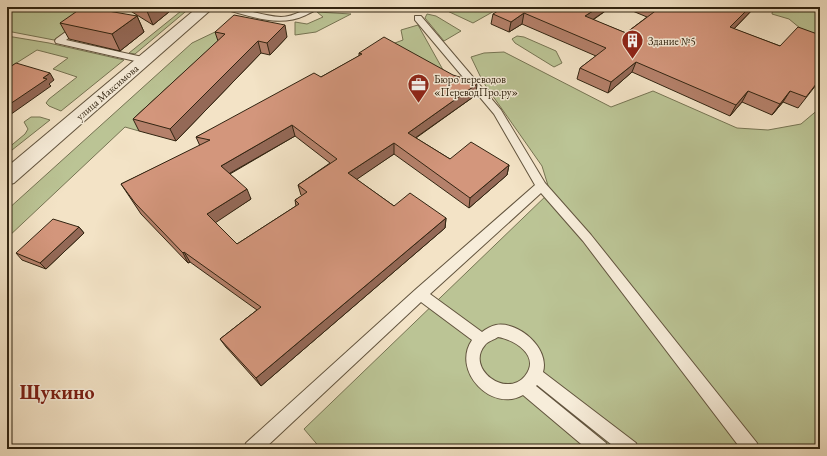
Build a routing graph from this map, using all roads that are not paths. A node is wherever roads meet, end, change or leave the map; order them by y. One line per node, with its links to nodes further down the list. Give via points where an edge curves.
1 (105, 7): 6 (lane, via 60,41)
2 (207, 7): 6 (street, улица Максимова)
3 (226, 7): 4 (lane, via 286,19)
4 (316, 7)
5 (418, 18): 8 (lane, via 498,112)
6 (144, 60): 7 (street, улица Максимова)
7 (7, 178)
8 (541, 186): 9 (lane); 16 (lane, via 587,238)
9 (420, 294): 10 (lane); 13 (lane)
10 (481, 339): 11 (lane, via 488,334 507,332 525,340 536,356); 12 (lane, via 475,346 473,360 477,375 484,383 505,392)
11 (535, 374): 12 (lane); 15 (lane)
12 (525, 387): 14 (lane)
13 (252, 449)
14 (600, 449)
15 (630, 449)
16 (751, 449)

